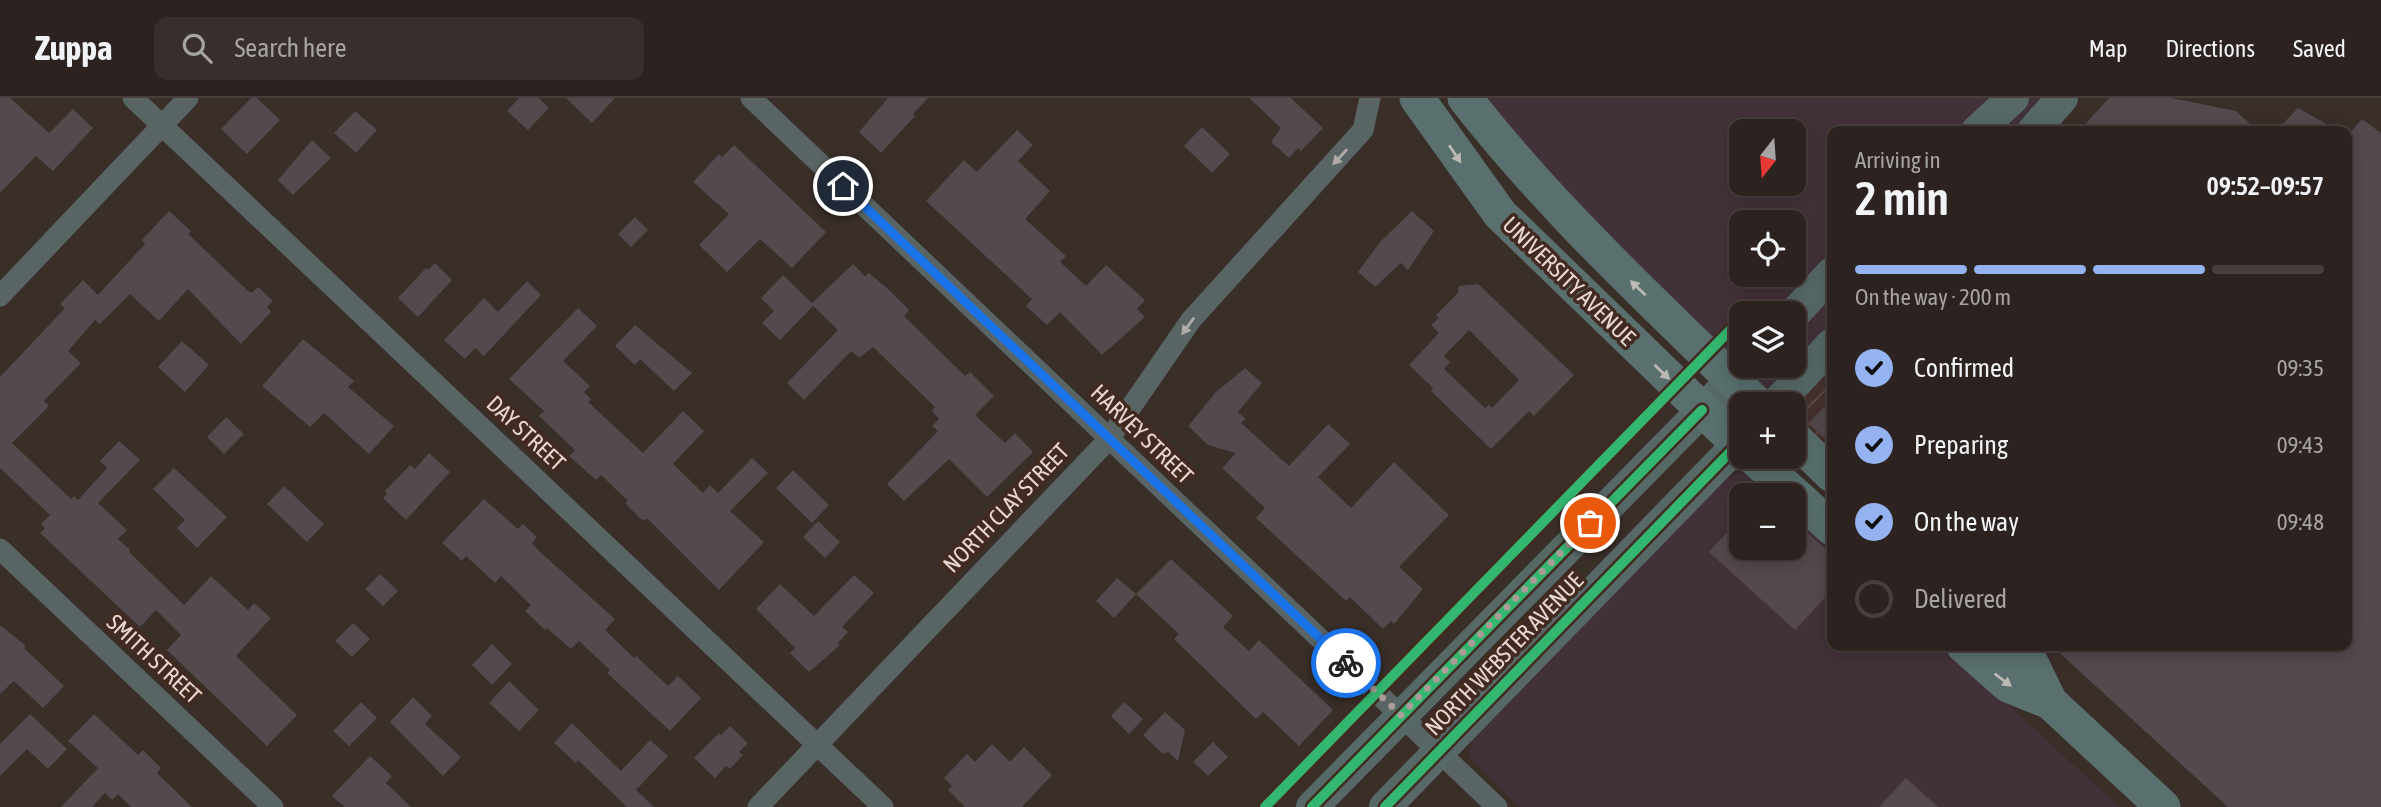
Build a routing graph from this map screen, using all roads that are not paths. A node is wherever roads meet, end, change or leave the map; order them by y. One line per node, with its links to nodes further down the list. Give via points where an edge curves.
1 (133, 98): 9 (street, DAY STREET)
2 (188, 98): 9 (street)
3 (751, 98): 21 (street, HARVEY STREET)
4 (1370, 98): 21 (street, NORTH CLAY STREET, one-way to 21, via 1363,130 1191,320)
5 (1417, 98): 19 (main road, UNIVERSITY AVENUE, one-way to 19, via 1500,214)
6 (1465, 98): 16 (main road, UNIVERSITY AVENUE, one-way to 6, via 1582,234)
7 (2013, 98): 10 (main road)
8 (2062, 98): 11 (main road)
9 (163, 126): 13 (street); 32 (street, DAY STREET)
10 (1982, 126)
11 (2038, 126)
12 (1827, 278): 14 (main road)
13 (0, 296)
14 (1806, 301)
15 (1827, 349): 18 (main road)
16 (1729, 364)
17 (1734, 378): 19 (main road, NORTH WEBSTER AVENUE)
18 (1787, 392)
19 (1702, 410): 20 (main road, UNIVERSITY AVENUE); 31 (main road, NORTH WEBSTER AVENUE)
20 (1729, 434)
21 (1109, 439): 31 (street, HARVEY STREET); 32 (street, NORTH CLAY STREET)
22 (1806, 450): 25 (main road)
23 (1729, 461): 33 (main road, NORTH WEBSTER AVENUE)
24 (1767, 469): 26 (main road, UNIVERSITY AVENUE)
25 (1827, 470)
26 (1827, 523)
27 (0, 550): 34 (street, SMITH STREET)
28 (1970, 651): 30 (main road, one-way to 30, via 2008,685)
29 (2018, 651): 30 (main road, via 2030,662)
30 (2050, 702): 40 (main road)
31 (1401, 715): 33 (street, HARVEY STREET); 37 (main road, NORTH WEBSTER AVENUE)
32 (817, 745): 35 (street, NORTH CLAY STREET); 36 (street, DAY STREET)
33 (1438, 752): 38 (main road, NORTH WEBSTER AVENUE); 39 (street, HARVEY STREET)
34 (272, 807)
35 (758, 807)
36 (883, 807)
37 (1312, 807)
38 (1385, 807)
39 (1497, 807)
40 (2163, 807)

